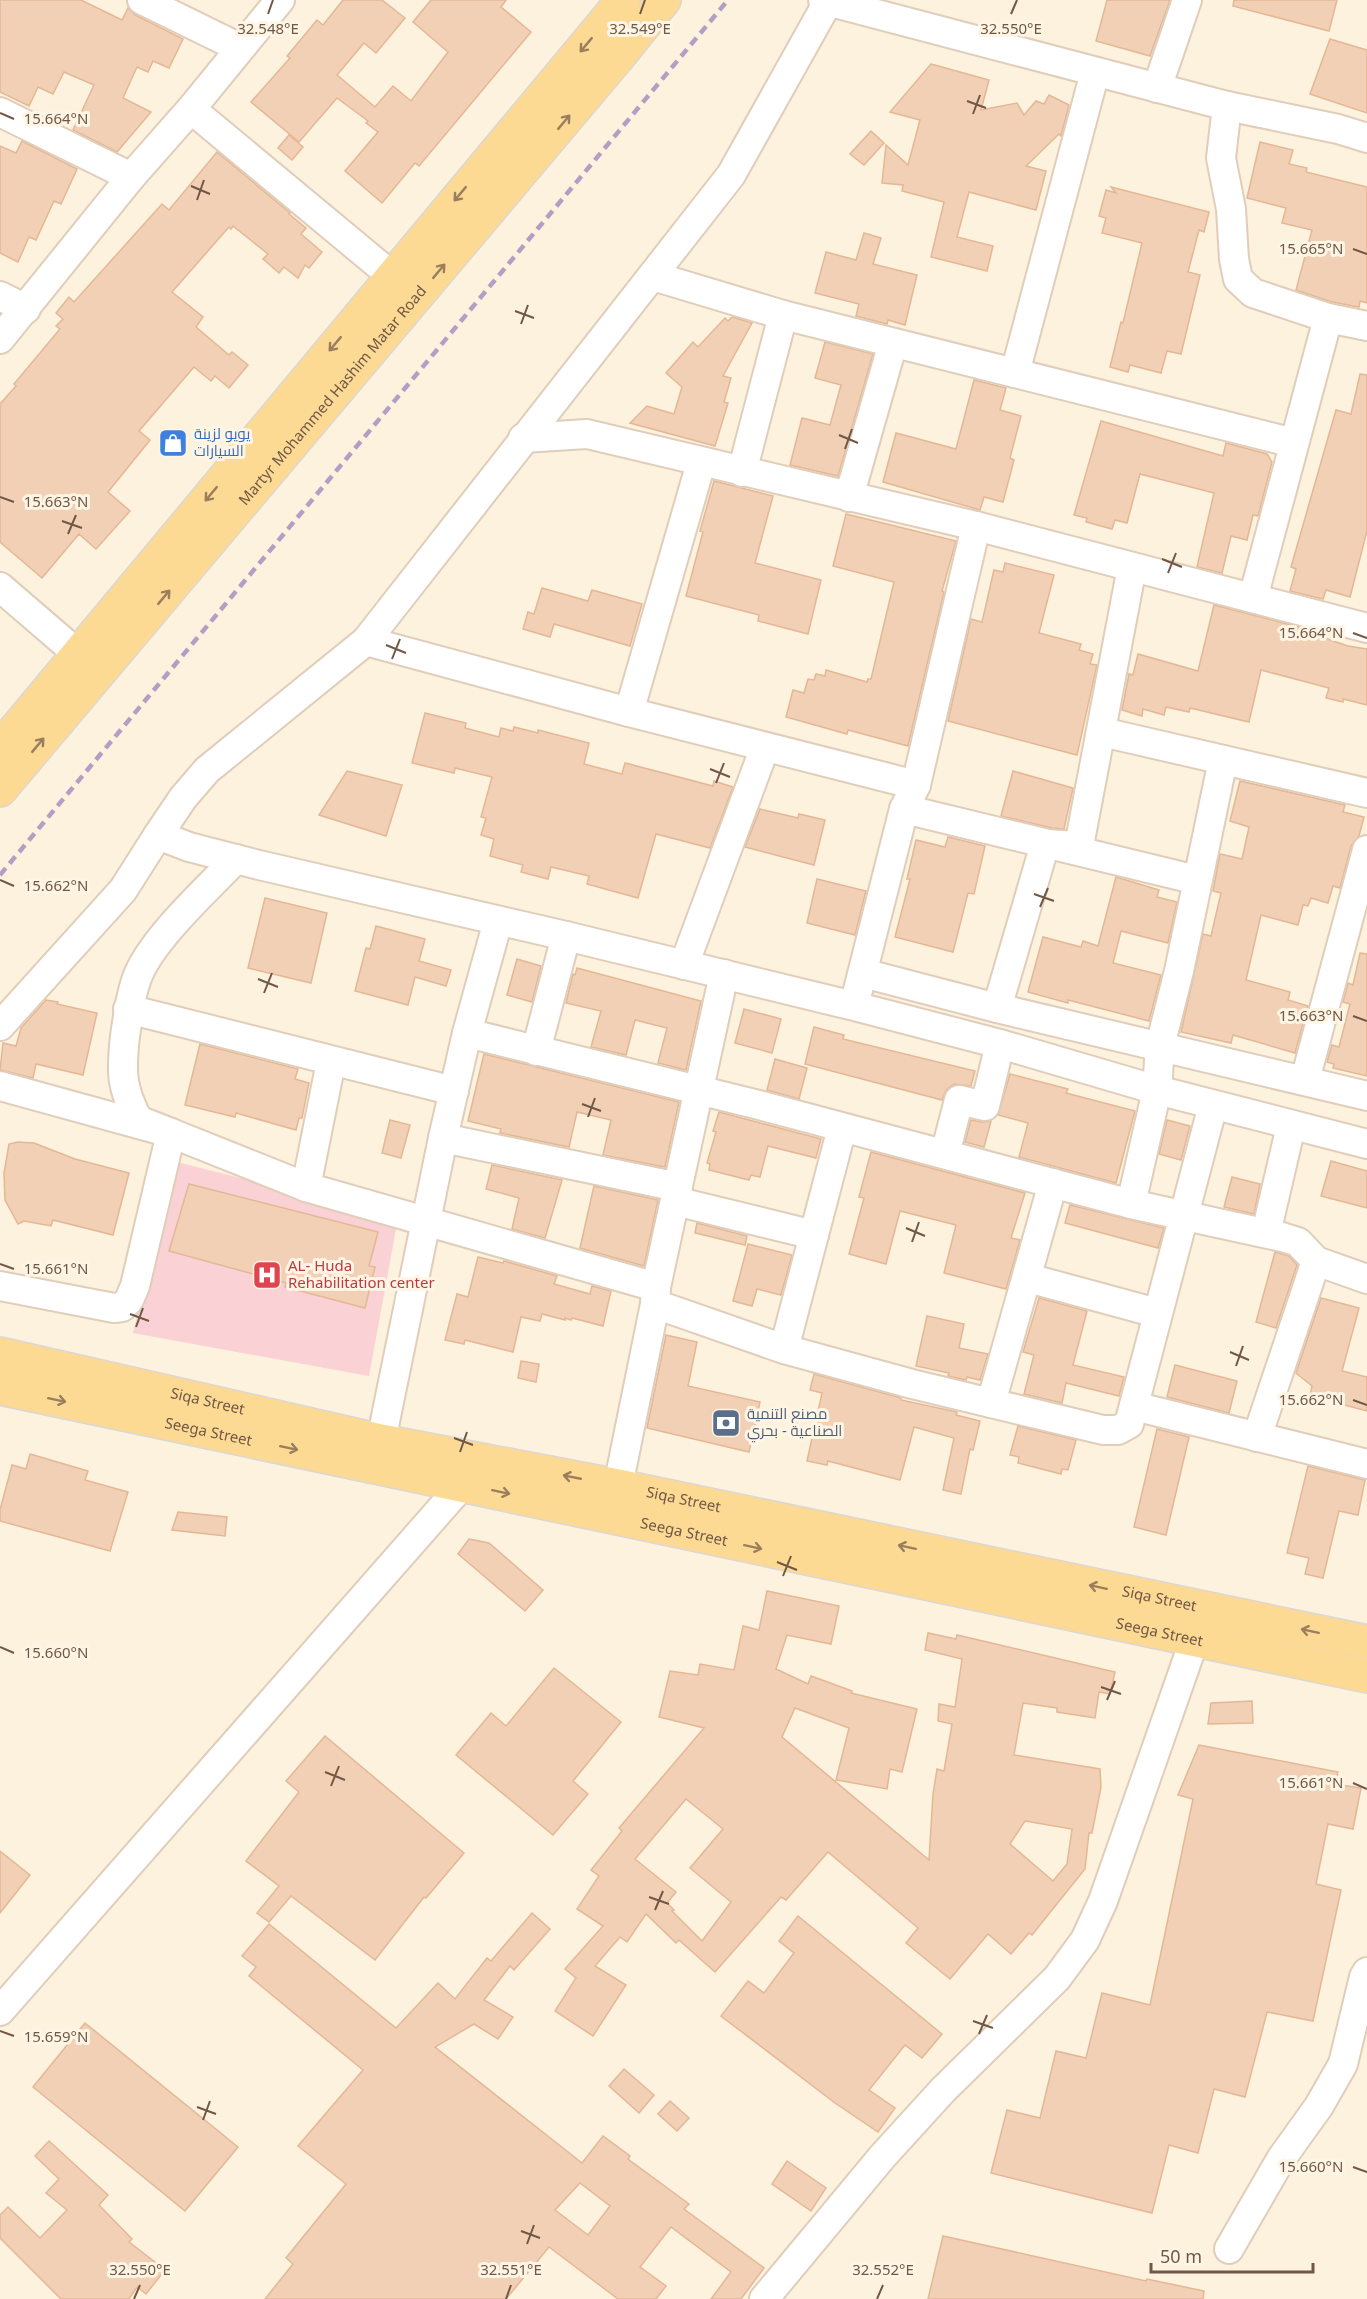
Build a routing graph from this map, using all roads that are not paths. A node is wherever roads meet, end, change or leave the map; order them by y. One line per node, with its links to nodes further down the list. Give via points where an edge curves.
1 (142, 0): 7 (street)
2 (280, 0): 7 (street)
3 (623, 0): 15 (main road, Martyr Mohammed Hashim Matar Road, one-way to 15)
4 (664, 0): 42 (main road, Martyr Mohammed Hashim Matar Road, one-way to 4)
5 (1186, 0): 9 (street)
6 (826, 1): 8 (street); 16 (street, via 731,175)
7 (240, 48): 11 (street)
8 (1095, 72): 9 (street); 24 (street)
9 (1157, 88): 10 (street)
10 (1227, 106): 13 (street); 20 (street, via 1221,158 1238,279 1253,293)
11 (191, 109): 14 (street); 15 (street)
12 (0, 112): 14 (street)
13 (1367, 138)
14 (131, 177): 18 (street)
15 (392, 276): 36 (main road, Martyr Mohammed Hashim Matar Road, one-way to 36)
16 (653, 276): 19 (street); 25 (street)
17 (0, 296): 18 (street)
18 (26, 309): 22 (street)
19 (783, 315): 23 (street); 28 (street)
20 (1328, 318): 21 (street); 26 (street)
21 (1367, 326)
22 (0, 339)
23 (893, 343): 24 (street); 29 (street)
24 (1015, 373): 26 (street)
25 (523, 438): 27 (street, via 587,434); 35 (street)
26 (1294, 443): 33 (street)
27 (700, 463): 28 (street); 37 (street)
28 (742, 472): 29 (street)
29 (849, 497): 30 (street)
30 (976, 526): 31 (street); 44 (street)
31 (1132, 567): 33 (street); 38 (street)
32 (0, 587): 36 (street)
33 (1253, 598): 34 (street)
34 (1367, 628)
35 (366, 641): 37 (street); 45 (street, via 207,770)
36 (79, 655): 40 (main road, Martyr Mohammed Hashim Matar Road)
37 (629, 712): 39 (street)
38 (1102, 732): 41 (street); 46 (street, via 1079,846)
39 (765, 747): 44 (street); 53 (street)
40 (0, 748)
41 (1223, 760): 43 (street); 49 (street)
42 (0, 790)
43 (1367, 793)
44 (910, 797): 46 (street); 54 (street)
45 (158, 835): 48 (street); 59 (street, via 123,890)
46 (1045, 844): 49 (street); 57 (street)
47 (1367, 850): 50 (street)
48 (236, 859): 51 (street); 58 (street, via 150,952 137,976)
49 (1197, 880): 62 (street)
50 (1358, 920): 65 (street)
51 (498, 921): 52 (street); 60 (street)
52 (566, 936): 53 (street); 63 (street)
53 (684, 965): 55 (street)
54 (863, 973): 56 (street); 57 (street)
55 (724, 974): 56 (street); 69 (street)
56 (854, 1006): 61 (street)
57 (997, 1008): 62 (street)
58 (128, 1009): 64 (street); 74 (street, via 122,1068 126,1096 138,1120)
59 (0, 1026)
60 (467, 1034): 63 (street); 68 (street)
61 (1000, 1044): 67 (street); 77 (street, via 985,1106 959,1100)
62 (1160, 1046): 65 (street); 67 (street)
63 (536, 1051): 69 (street)
64 (331, 1062): 68 (street); 79 (street)
65 (1305, 1080): 70 (street)
66 (0, 1086): 74 (street)
67 (1157, 1090): 71 (street); 81 (street)
68 (454, 1091): 75 (street)
69 (699, 1091): 73 (street); 80 (street)
70 (1367, 1096)
71 (1214, 1105): 72 (street); 82 (street)
72 (1291, 1126): 76 (street); 84 (street)
73 (842, 1128): 77 (street); 85 (street)
74 (171, 1133): 79 (street); 89 (street, via 135,1286 122,1307)
75 (443, 1138): 80 (street); 83 (street)
76 (1367, 1144)
77 (945, 1154): 78 (street)
78 (1053, 1183): 81 (street); 87 (street)
79 (306, 1187): 83 (street)
80 (676, 1194): 85 (street); 90 (street)
81 (1131, 1204): 82 (street)
82 (1185, 1217): 84 (street); 91 (street)
83 (426, 1223): 90 (street); 98 (street)
84 (1266, 1233): 86 (street, via 1298,1242)
85 (814, 1235): 92 (street)
86 (1316, 1261): 88 (street); 97 (street)
87 (1028, 1278): 91 (street); 95 (street)
88 (1367, 1279)
89 (0, 1286)
90 (656, 1296): 92 (street); 101 (street)
91 (1157, 1313): 96 (street)
92 (784, 1348): 95 (street)
93 (0, 1354): 98 (main road, Siqa Street)
94 (0, 1388): 100 (main road, Seega Street, one-way to 100)
95 (991, 1403): 96 (street, via 1103,1430 1119,1430 1129,1424)
96 (1134, 1406): 97 (street)
97 (1257, 1437): 99 (street)
98 (381, 1441): 101 (main road, Siqa Street, one-way to 98)
99 (1367, 1464)
100 (463, 1484): 102 (main road, Seega Street, one-way to 102); 106 (street)
101 (618, 1486): 103 (main road, Siqa Street, one-way to 101)
102 (1194, 1641): 104 (main road, Seega Street); 108 (street, via 1103,1901 1085,1940 1057,1978 882,2157)
103 (1367, 1642)
104 (1367, 1677)
105 (1367, 1972): 107 (street, via 1343,2064)
106 (0, 2011)
107 (1229, 2249)
108 (764, 2299)

